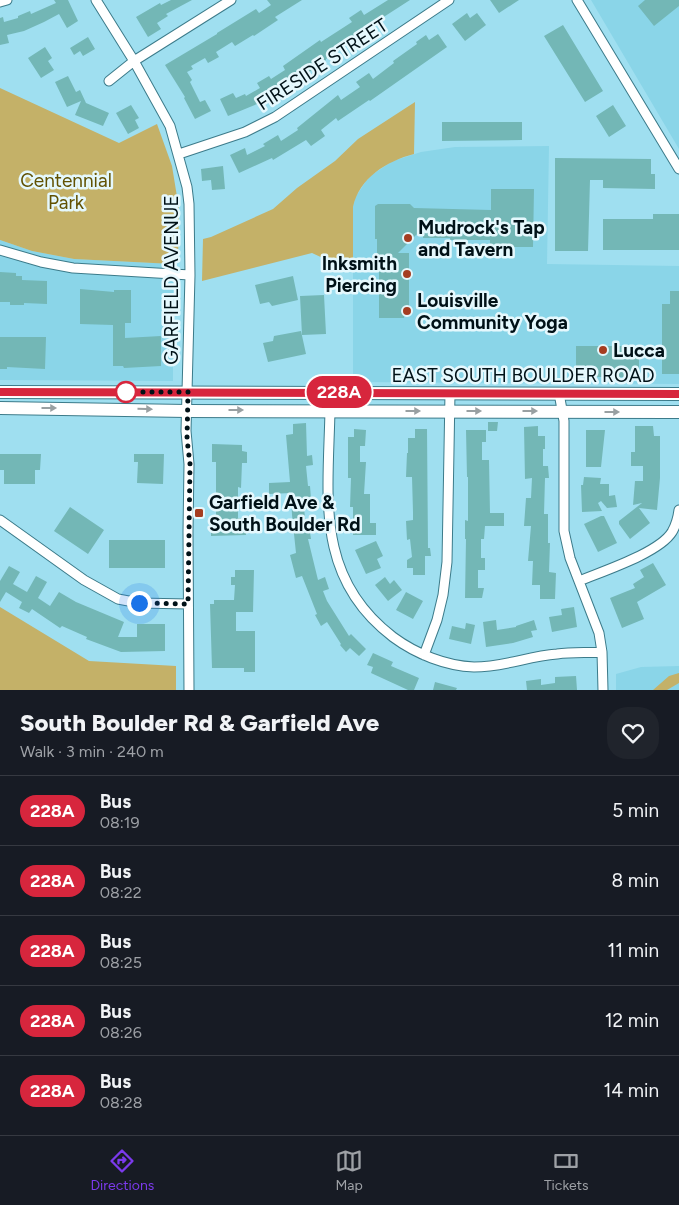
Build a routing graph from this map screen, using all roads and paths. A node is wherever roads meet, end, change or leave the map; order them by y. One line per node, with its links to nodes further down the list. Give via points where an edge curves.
1 (7, 0): 6 (street)
2 (96, 0): 7 (street, GARFIELD AVENUE)
3 (230, 0): 7 (street)
4 (449, 0): 9 (street, FIRESIDE STREET, via 275,118)
5 (576, 0): 10 (street)
6 (0, 2)
7 (134, 61): 8 (street); 9 (street, GARFIELD AVENUE, via 170,126)
8 (109, 81)
9 (179, 154): 12 (street, GARFIELD AVENUE, via 189,204)
10 (679, 169)
11 (0, 250): 12 (street, via 73,268)
12 (190, 275): 14 (street, GARFIELD AVENUE)
13 (0, 392): 14 (main road, EAST SOUTH BOULDER ROAD)
14 (188, 392): 15 (main road, EAST SOUTH BOULDER ROAD); 19 (street, GARFIELD AVENUE)
15 (450, 393): 16 (main road, EAST SOUTH BOULDER ROAD); 21 (street)
16 (559, 393): 17 (main road, EAST SOUTH BOULDER ROAD); 22 (street)
17 (679, 394)
18 (0, 408): 19 (main road, EAST SOUTH BOULDER ROAD, one-way to 19)
19 (187, 411): 20 (main road, EAST SOUTH BOULDER ROAD, one-way to 20); 27 (street, GARFIELD AVENUE, via 190,464)
20 (330, 411): 21 (main road, EAST SOUTH BOULDER ROAD, one-way to 21); 29 (street, via 328,516 336,559 362,608 401,643)
21 (449, 411): 22 (main road, EAST SOUTH BOULDER ROAD, one-way to 22); 29 (street, via 447,562 441,604)
22 (563, 412): 23 (main road, EAST SOUTH BOULDER ROAD, one-way to 23); 26 (street, via 564,531)
23 (679, 412)
24 (679, 510): 26 (street, via 672,533 664,541 643,554)
25 (0, 520): 27 (street, via 112,596 127,602)
26 (579, 581): 28 (street, via 600,633)
27 (188, 604): 30 (street, GARFIELD AVENUE)
28 (602, 652): 29 (street, via 556,654 506,665 473,667); 31 (street)
29 (424, 655)
30 (189, 690)
31 (603, 690)

